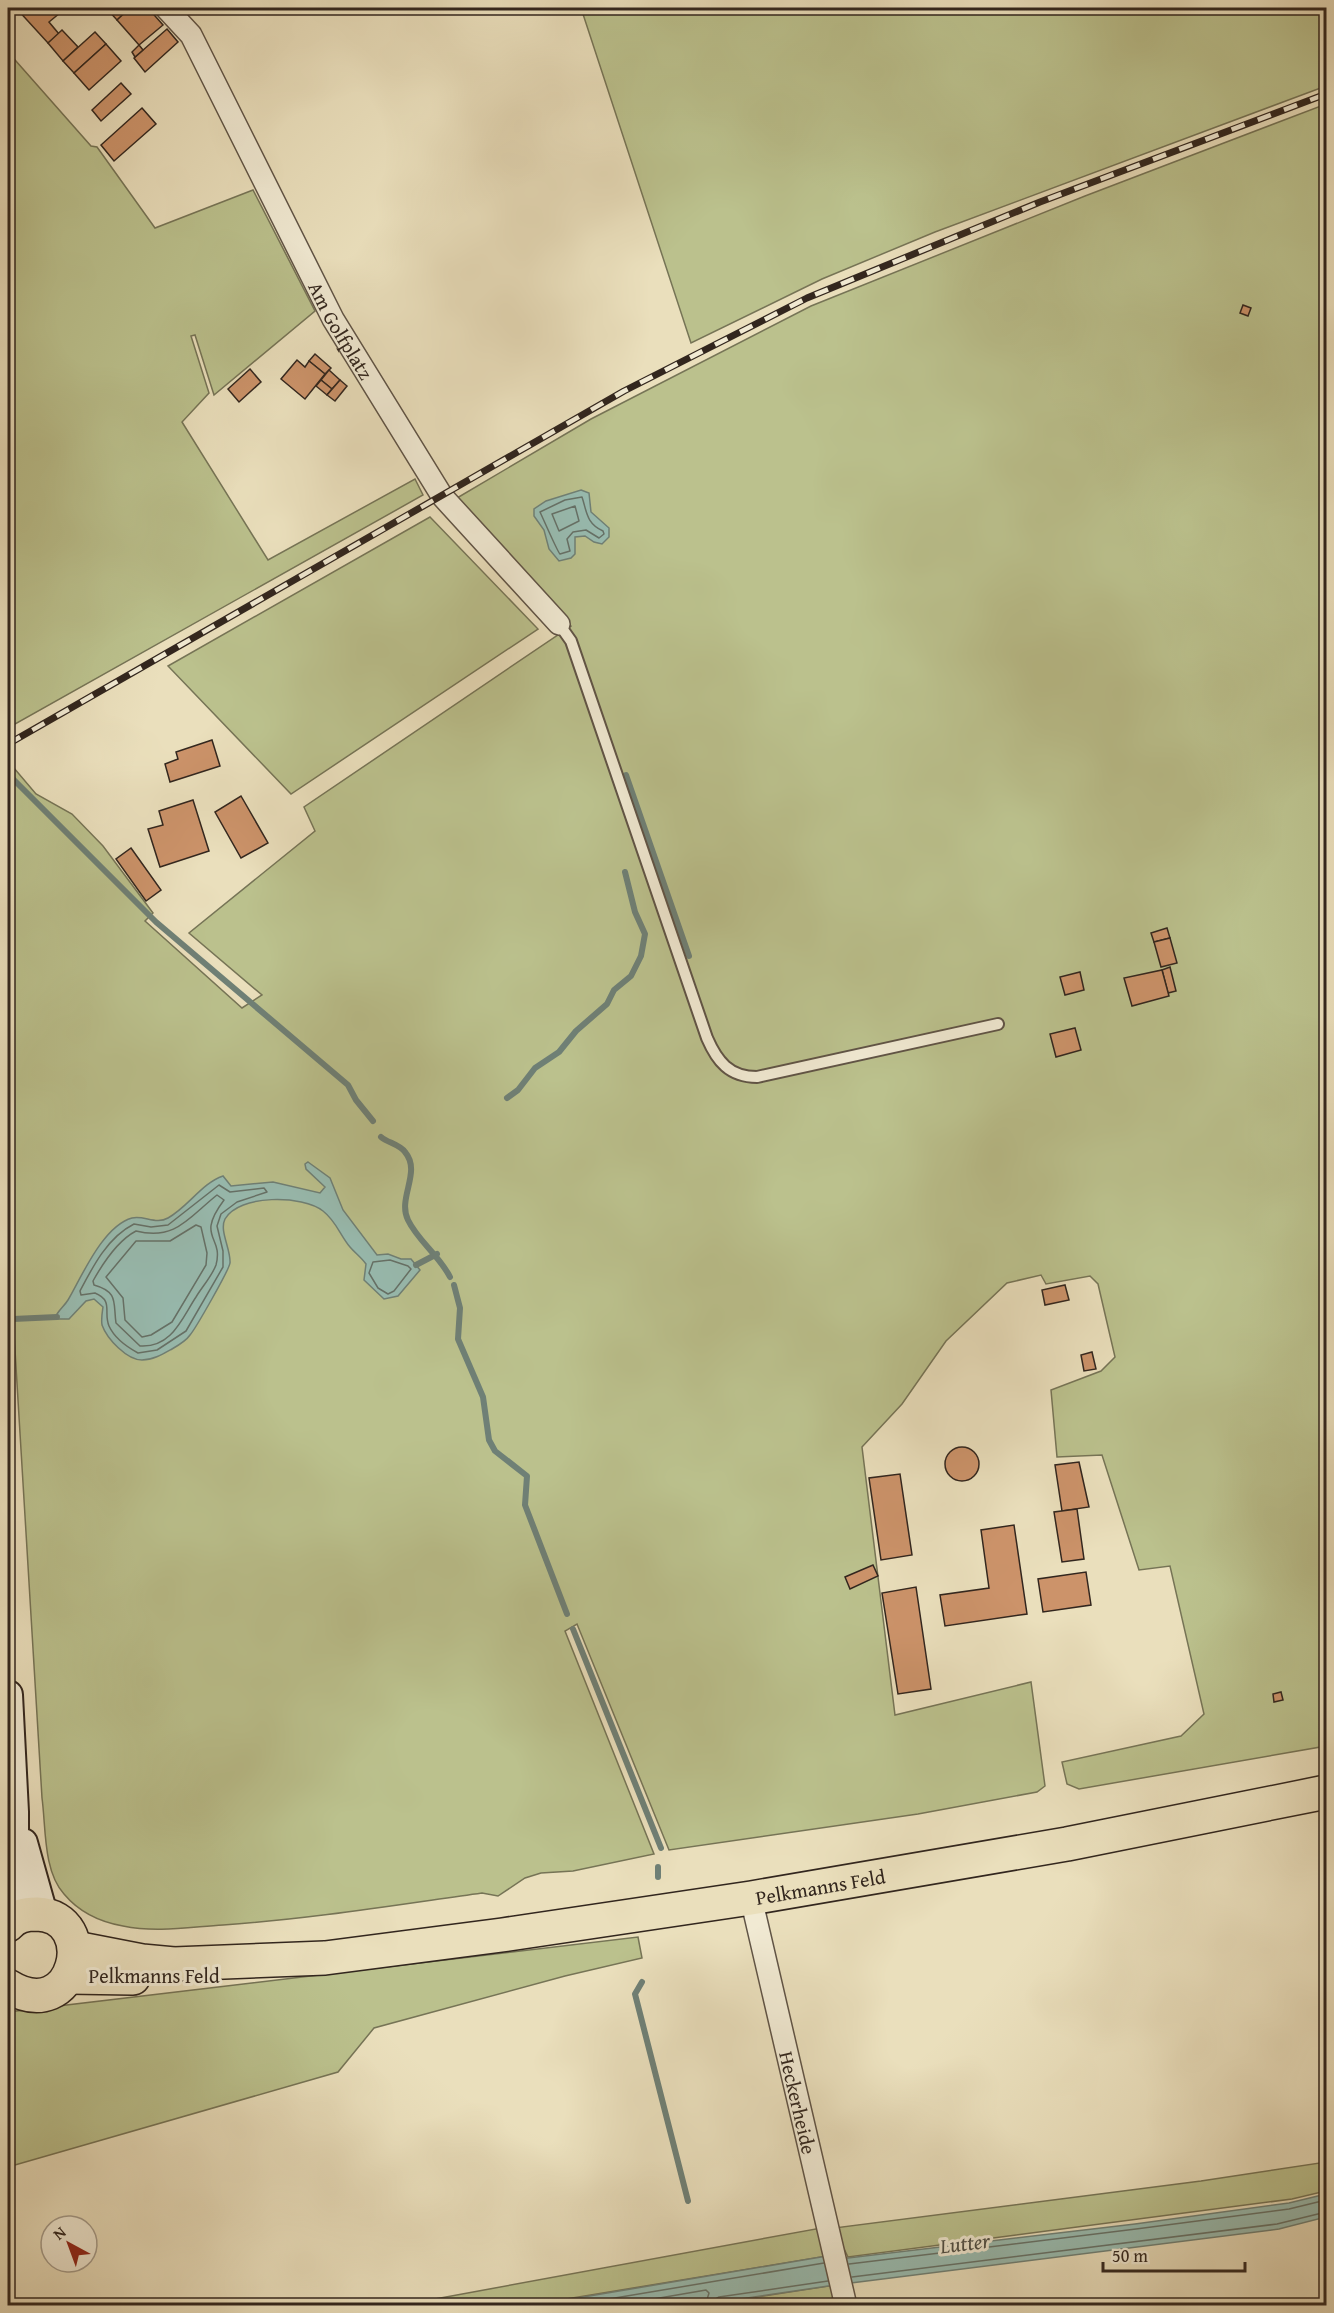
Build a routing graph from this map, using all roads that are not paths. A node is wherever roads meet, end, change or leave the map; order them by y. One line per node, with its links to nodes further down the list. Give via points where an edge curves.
1 (166, 8): 2 (street, Am Golfplatz, via 192,35 333,320 442,496)
2 (558, 624): 3 (lane, via 571,641 707,1038 721,1064 740,1076 757,1077)
3 (998, 1024)
4 (8, 1709): 7 (main road)
5 (1326, 1792): 6 (main road, Pelkmanns Feld, via 1067,1844)
6 (751, 1898): 8 (main road, Pelkmanns Feld, via 310,1959 174,1964); 10 (street, Heckerheide)
7 (21, 1919): 8 (main road, via 58,1921 69,1932)
8 (72, 1962): 9 (main road, via 56,1990 39,1996 20,1994)
9 (8, 1986)
10 (845, 2301)

